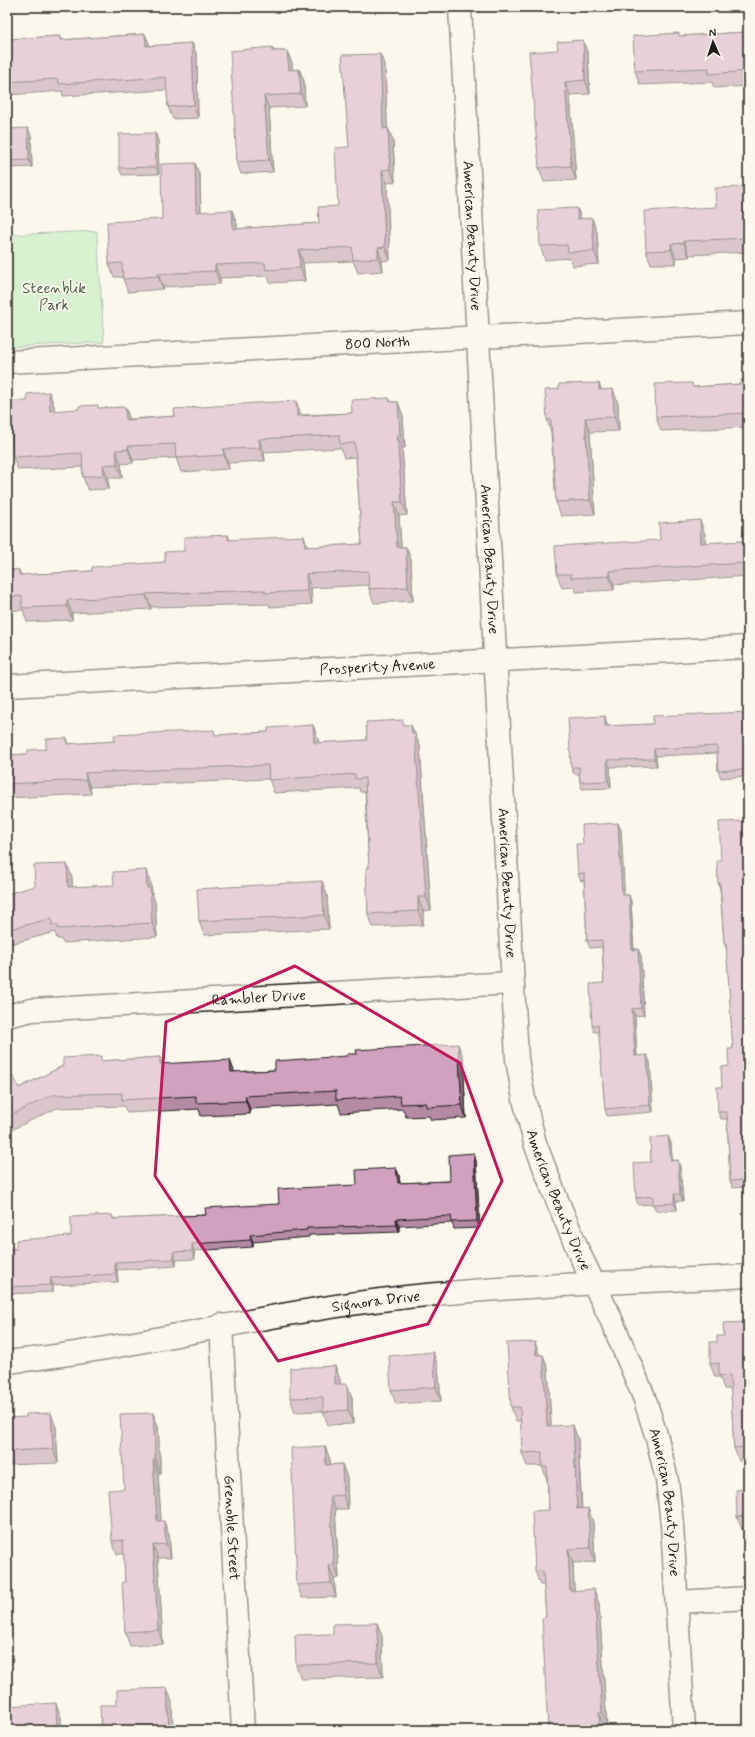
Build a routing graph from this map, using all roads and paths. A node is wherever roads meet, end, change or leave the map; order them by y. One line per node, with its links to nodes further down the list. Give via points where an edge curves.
1 (460, 7): 3 (street, American Beauty Drive)
2 (748, 323): 3 (street, 800 North)
3 (478, 337): 4 (street, 800 North); 6 (street, American Beauty Drive)
4 (7, 362)
5 (748, 647): 6 (street, Prosperity Avenue)
6 (495, 660): 7 (street, Prosperity Avenue); 8 (street, American Beauty Drive)
7 (7, 686)
8 (512, 983): 9 (street, Rambler Drive, via 32,1010); 11 (street, American Beauty Drive, via 517,1059 533,1135 555,1195)
9 (7, 1016)
10 (748, 1276): 11 (street, Signora Drive)
11 (593, 1284): 12 (street, Signora Drive, via 395,1298); 15 (street, American Beauty Drive, via 644,1397 657,1438 668,1487)
12 (221, 1325): 13 (street, Signora Drive, via 99,1349); 16 (street, Grenoble Street)
13 (7, 1362)
14 (748, 1598): 15 (street)
15 (677, 1602): 17 (street, American Beauty Drive)
16 (243, 1730)
17 (684, 1730)

